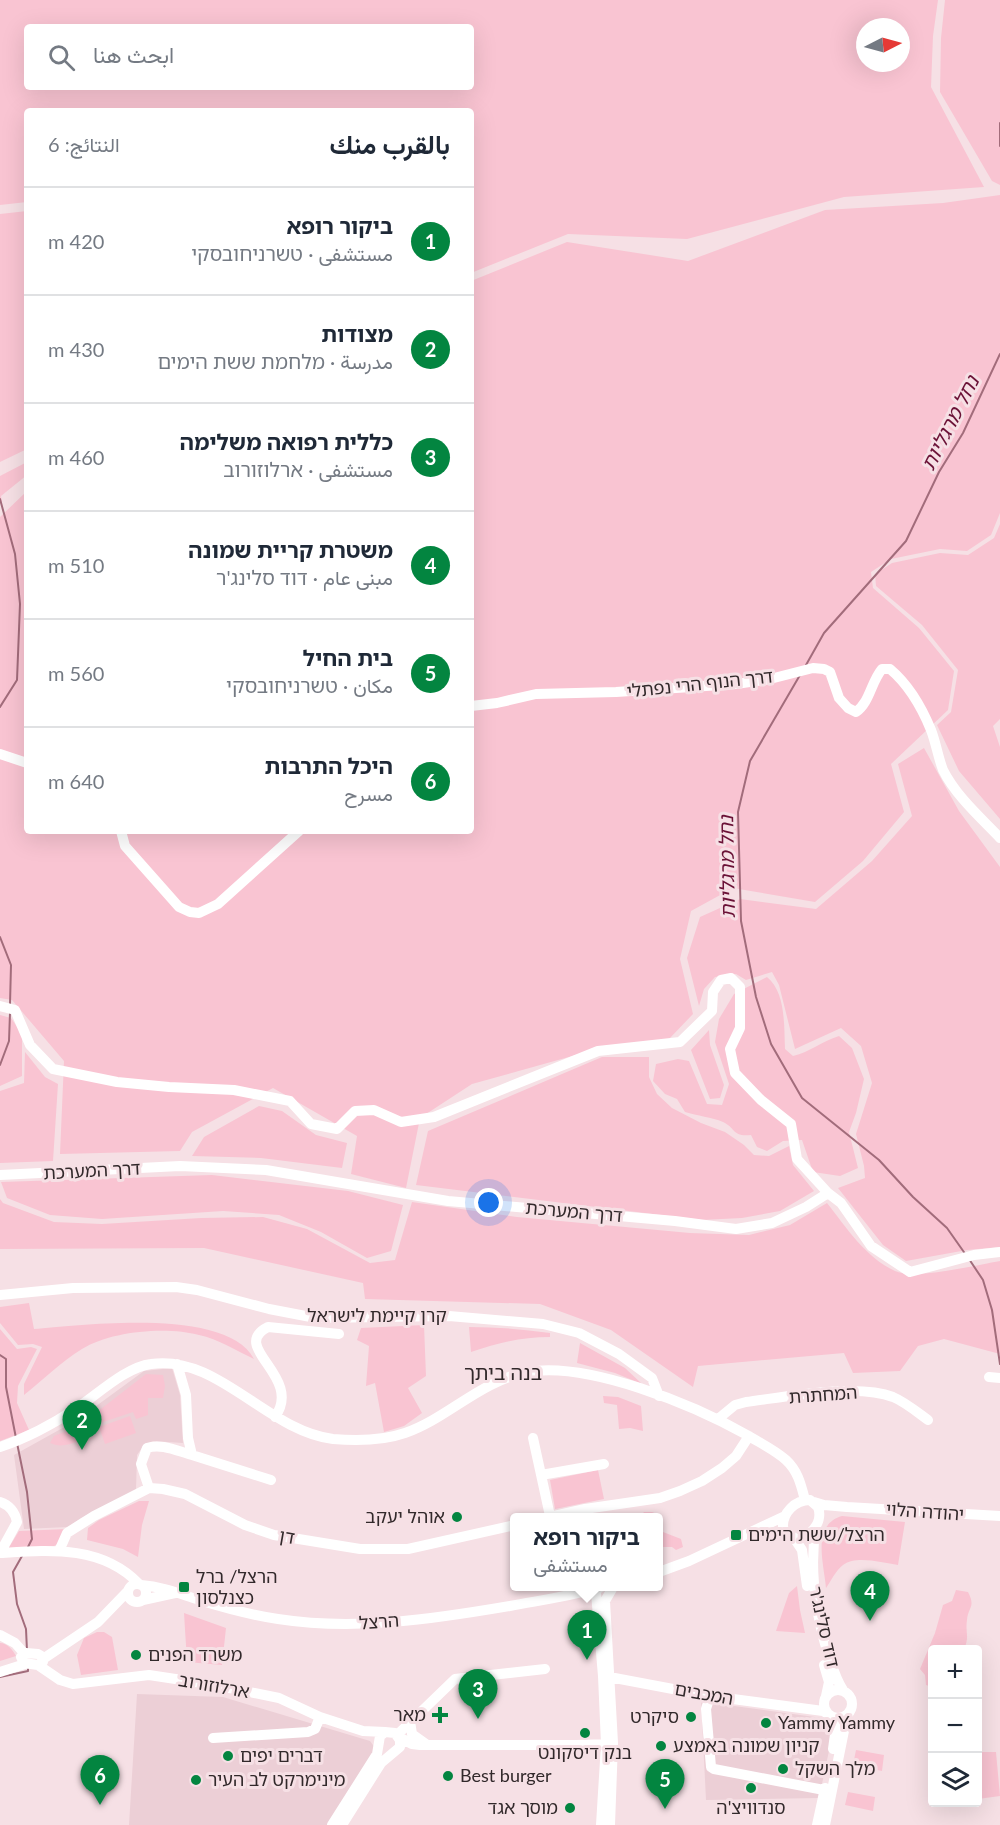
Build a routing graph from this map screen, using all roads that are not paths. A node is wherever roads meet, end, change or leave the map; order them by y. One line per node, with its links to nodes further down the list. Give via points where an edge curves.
1 (474, 706): 6 (street, דרך הנוף הרי נפתלי, via 536,694 736,684 813,668 830,672 839,698 856,712 876,676 882,669 890,669 915,699 944,771)
2 (0, 754): 3 (street)
3 (24, 762)
4 (122, 834): 5 (street, via 125,846 173,900 184,909 199,913 218,904)
5 (296, 834)
6 (1000, 838)
7 (0, 1006): 9 (street, via 15,1010 30,1045 53,1070 117,1082 234,1090 290,1101 311,1124 337,1129 355,1112 374,1110 401,1122 435,1117 598,1051 680,1042 712,1011 713,992 721,980 731,978 740,987 741,1002 740,1028 730,1049 735,1073 791,1124 797,1159)
8 (0, 1175): 9 (street, דרך המערכת, via 180,1166 266,1170 448,1201 736,1229 772,1223)
9 (828, 1194): 10 (street, via 841,1203 871,1246 910,1272)
10 (1000, 1252)
11 (0, 1295): 14 (street, קרן קיימת לישראל, via 73,1288 176,1287 315,1318 449,1316 543,1324 579,1333 605,1346 652,1378)
12 (339, 1334): 15 (street, via 268,1327 262,1330 255,1340 256,1348 280,1382 280,1409)
13 (177, 1364): 15 (street, via 217,1380); 20 (street, via 153,1363 134,1369 65,1415); 21 (street, via 186,1395)
14 (659, 1396): 15 (street, via 586,1374 545,1371 493,1383 424,1424 392,1436 354,1441 314,1436); 16 (street)
15 (275, 1417)
16 (718, 1419): 17 (street, המחתרת, via 735,1405 746,1402 849,1391 893,1398); 18 (street)
17 (928, 1420)
18 (749, 1436): 26 (street, via 793,1467); 30 (street, via 722,1468 680,1491 660,1498)
19 (533, 1438): 23 (street)
20 (0, 1447)
21 (192, 1455): 24 (street); 25 (street, via 161,1446 147,1448 141,1464)
22 (604, 1464): 23 (street)
23 (541, 1475): 29 (street)
24 (271, 1480)
25 (149, 1488): 34 (street, דן, via 185,1494 245,1525 274,1535 360,1549 408,1549); 35 (street)
26 (809, 1501): 28 (street, יהודה הלוי); 31 (street, via 798,1503); 33 (street, via 820,1512)
27 (0, 1502): 39 (street, via 16,1517)
28 (850, 1507): 32 (street, יהודה הלוי); 33 (street, יהודה הלוי, via 828,1513)
29 (547, 1513)
30 (566, 1513)
31 (785, 1516): 36 (street, via 783,1523); 37 (street)
32 (1000, 1516)
33 (817, 1523): 36 (street, via 806,1535); 59 (street, דוד סלינג'ר, via 813,1562 816,1603 834,1673)
34 (510, 1526)
35 (76, 1527): 38 (street, via 67,1533); 40 (street, via 71,1543)
36 (791, 1537): 37 (street, via 773,1530); 61 (street, דוד סלינג'ר, via 804,1556 808,1604 829,1682)
37 (732, 1542): 41 (street)
38 (59, 1551): 39 (street); 40 (street)
39 (0, 1553)
40 (82, 1553): 42 (street, via 119,1568)
41 (663, 1571)
42 (134, 1587): 46 (street, הרצל, via 164,1588); 47 (street, via 128,1598); 47 (street, via 146,1592); 48 (street, הרצל)
43 (594, 1591): 46 (street, הרצל, via 401,1621 336,1624 258,1616)
44 (606, 1591): 57 (street)
45 (606, 1591): 57 (street)
46 (178, 1593): 47 (street, הרצל)
47 (139, 1601): 48 (street, הרצל)
48 (109, 1612): 50 (street, הרצל)
49 (0, 1635): 52 (street, via 15,1643)
50 (72, 1640): 51 (street, הרצל); 53 (street, הרצל)
51 (54, 1652): 53 (street, הרצל); 55 (street)
52 (23, 1659): 53 (street); 56 (street)
53 (41, 1660): 55 (street); 58 (street, via 60,1680)
54 (545, 1669): 66 (street, via 455,1679)
55 (52, 1671): 58 (street)
56 (1, 1672)
57 (607, 1676): 60 (street, המכבים); 70 (street)
58 (69, 1683): 65 (street, ארלוזורוב, via 150,1675 279,1698)
59 (843, 1690): 61 (street, via 834,1690); 64 (street, via 853,1702)
60 (710, 1696): 62 (street, המכבים); 74 (street, via 706,1708 714,1770)
61 (825, 1698): 62 (street); 63 (street, via 824,1705)
62 (806, 1709): 63 (street, המכבים)
63 (831, 1716): 64 (street); 74 (street, via 836,1734)
64 (847, 1716): 80 (street)
65 (320, 1717): 67 (street, ארלוזורוב); 69 (street, via 315,1729 308,1732)
66 (410, 1721): 68 (street); 72 (street, via 412,1734)
67 (363, 1731): 68 (street, ארלוזורוב); 71 (street, ארלוזורוב)
68 (394, 1734): 71 (street, via 380,1736); 72 (street, ארלוזורוב, via 412,1744); 73 (street, via 401,1744)
69 (213, 1738)
70 (610, 1744): 72 (street, ארלוזורוב); 77 (street); 78 (street)
71 (378, 1745): 73 (street, via 383,1753); 75 (street, via 377,1754)
72 (424, 1745): 73 (street, ארלוזורוב)
73 (394, 1753): 76 (street, via 377,1770)
74 (825, 1790): 79 (street)
75 (332, 1825)
76 (342, 1825)
77 (601, 1825)
78 (610, 1825)
79 (817, 1825)
80 (825, 1825)

